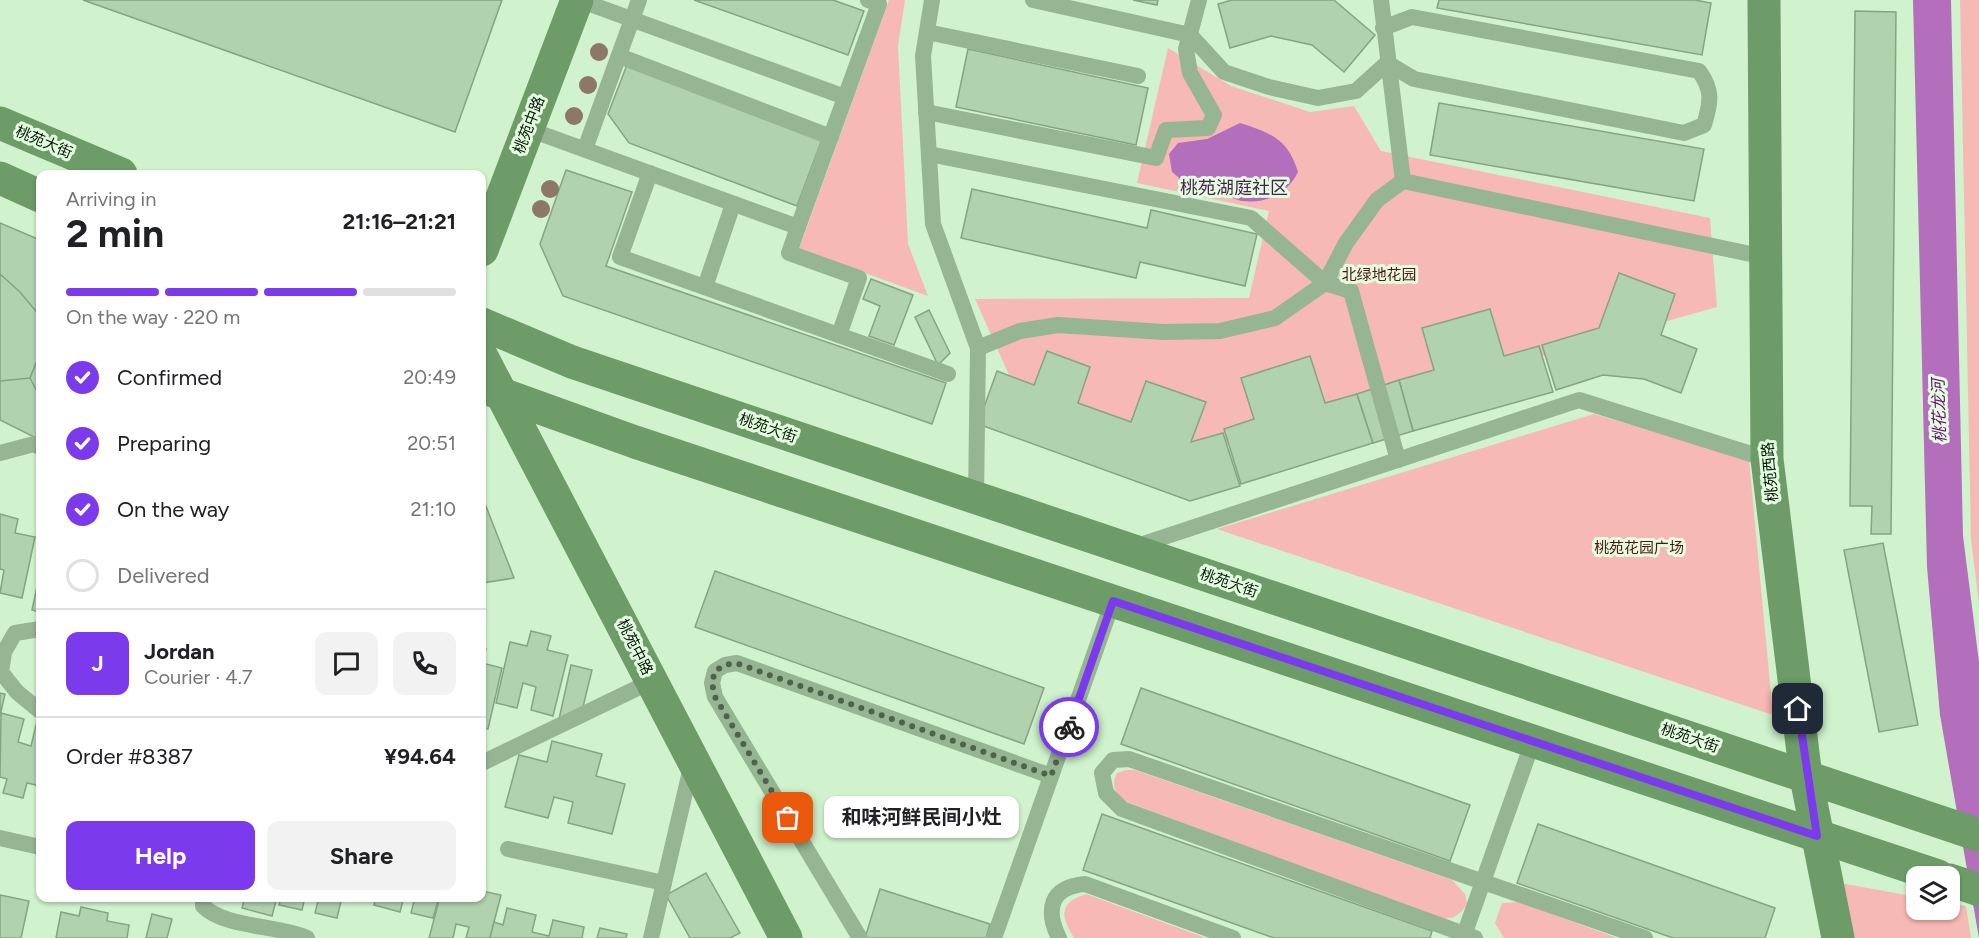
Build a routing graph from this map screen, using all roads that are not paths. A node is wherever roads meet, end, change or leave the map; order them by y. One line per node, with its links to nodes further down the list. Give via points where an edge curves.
1 (578, 0): 9 (lane); 19 (main road, 桃苑中路)
2 (639, 0): 9 (lane)
3 (867, 0): 16 (lane, via 879,4)
4 (932, 0): 11 (lane)
5 (1033, 0): 12 (lane)
6 (1199, 0): 12 (lane)
7 (1381, 0): 10 (lane)
8 (1764, 0): 31 (main road, 桃苑西路)
9 (632, 19): 13 (lane); 16 (lane)
10 (1383, 28): 14 (lane); 14 (lane, via 1412,17 1698,71 1709,84 1712,101 1704,125 1684,133 1414,79)
11 (927, 32): 15 (lane); 17 (lane, via 923,56)
12 (1190, 35): 14 (lane, via 1224,72 1318,98 1356,91); 17 (lane, via 1186,49 1190,73 1214,115 1208,128 1166,130 1156,158)
13 (619, 56): 20 (lane); 21 (lane)
14 (1387, 63): 26 (lane)
15 (1138, 76)
16 (845, 97): 20 (lane)
17 (926, 112): 22 (lane)
18 (0, 123): 23 (main road, 桃苑大街)
19 (528, 129): 21 (lane); 30 (main road, 桃苑中路)
20 (831, 137): 29 (lane)
21 (585, 150): 24 (lane)
22 (929, 154): 32 (lane, via 1251,218); 36 (lane, via 933,224)
23 (112, 170)
24 (650, 173): 28 (lane); 33 (lane, via 620,257)
25 (0, 178): 27 (main road)
26 (1403, 180): 31 (lane); 32 (lane, via 1377,200 1346,243)
27 (36, 194)
28 (734, 204): 29 (lane); 33 (lane)
29 (798, 227): 35 (lane, via 789,253 860,278)
30 (486, 239)
31 (1765, 256): 42 (main road, 桃苑西路)
32 (1325, 283): 36 (lane, via 1275,318 1220,331 1164,333 1058,325 1020,331); 43 (lane, via 1351,291)
33 (705, 287): 35 (lane)
34 (486, 326): 44 (main road, 桃苑大街, via 572,362)
35 (839, 335): 38 (lane)
36 (978, 348): 44 (lane)
37 (486, 370): 39 (main road, 桃苑中路)
38 (948, 374)
39 (493, 392): 46 (main road); 49 (main road, 桃苑中路)
40 (36, 445): 41 (lane)
41 (0, 453)
42 (1767, 459): 43 (lane, via 1579,400); 55 (main road, 桃苑西路)
43 (1398, 460): 45 (lane)
44 (976, 498): 45 (main road, 桃苑大街)
45 (1128, 549): 55 (main road, 桃苑大街)
46 (1113, 601): 51 (main road); 54 (lane)
47 (36, 630): 48 (lane, via 15,633)
48 (2, 652): 50 (lane, via 1,672)
49 (652, 681): 52 (main road, 桃苑中路); 53 (lane)
50 (36, 708)
51 (1533, 741): 57 (main road); 62 (lane)
52 (693, 759): 63 (lane); 71 (main road, 桃苑中路)
53 (486, 761)
54 (1051, 776): 72 (lane, via 736,663 715,671 715,697); 73 (lane)
55 (1806, 777): 56 (main road, 桃苑大街); 57 (main road, 桃苑西路)
56 (1979, 835)
57 (1817, 836): 61 (main road); 77 (main road, 桃苑西路)
58 (0, 838): 59 (lane)
59 (36, 846)
60 (508, 849): 63 (lane)
61 (1908, 866)
62 (1483, 882): 68 (lane); 68 (lane, via 1129,759 1113,760 1102,773 1106,793 1122,809); 76 (lane)
63 (664, 883): 70 (lane)
64 (1960, 883): 65 (main road)
65 (1979, 890)
66 (203, 902): 67 (lane, via 216,916)
67 (301, 935): 69 (lane)
68 (1467, 937)
69 (320, 938)
70 (651, 938)
71 (786, 938)
72 (860, 938)
73 (994, 938)
74 (1059, 938): 75 (lane, via 1051,923 1055,898 1072,885 1085,884)
75 (1233, 938)
76 (1645, 938)
77 (1838, 938)

